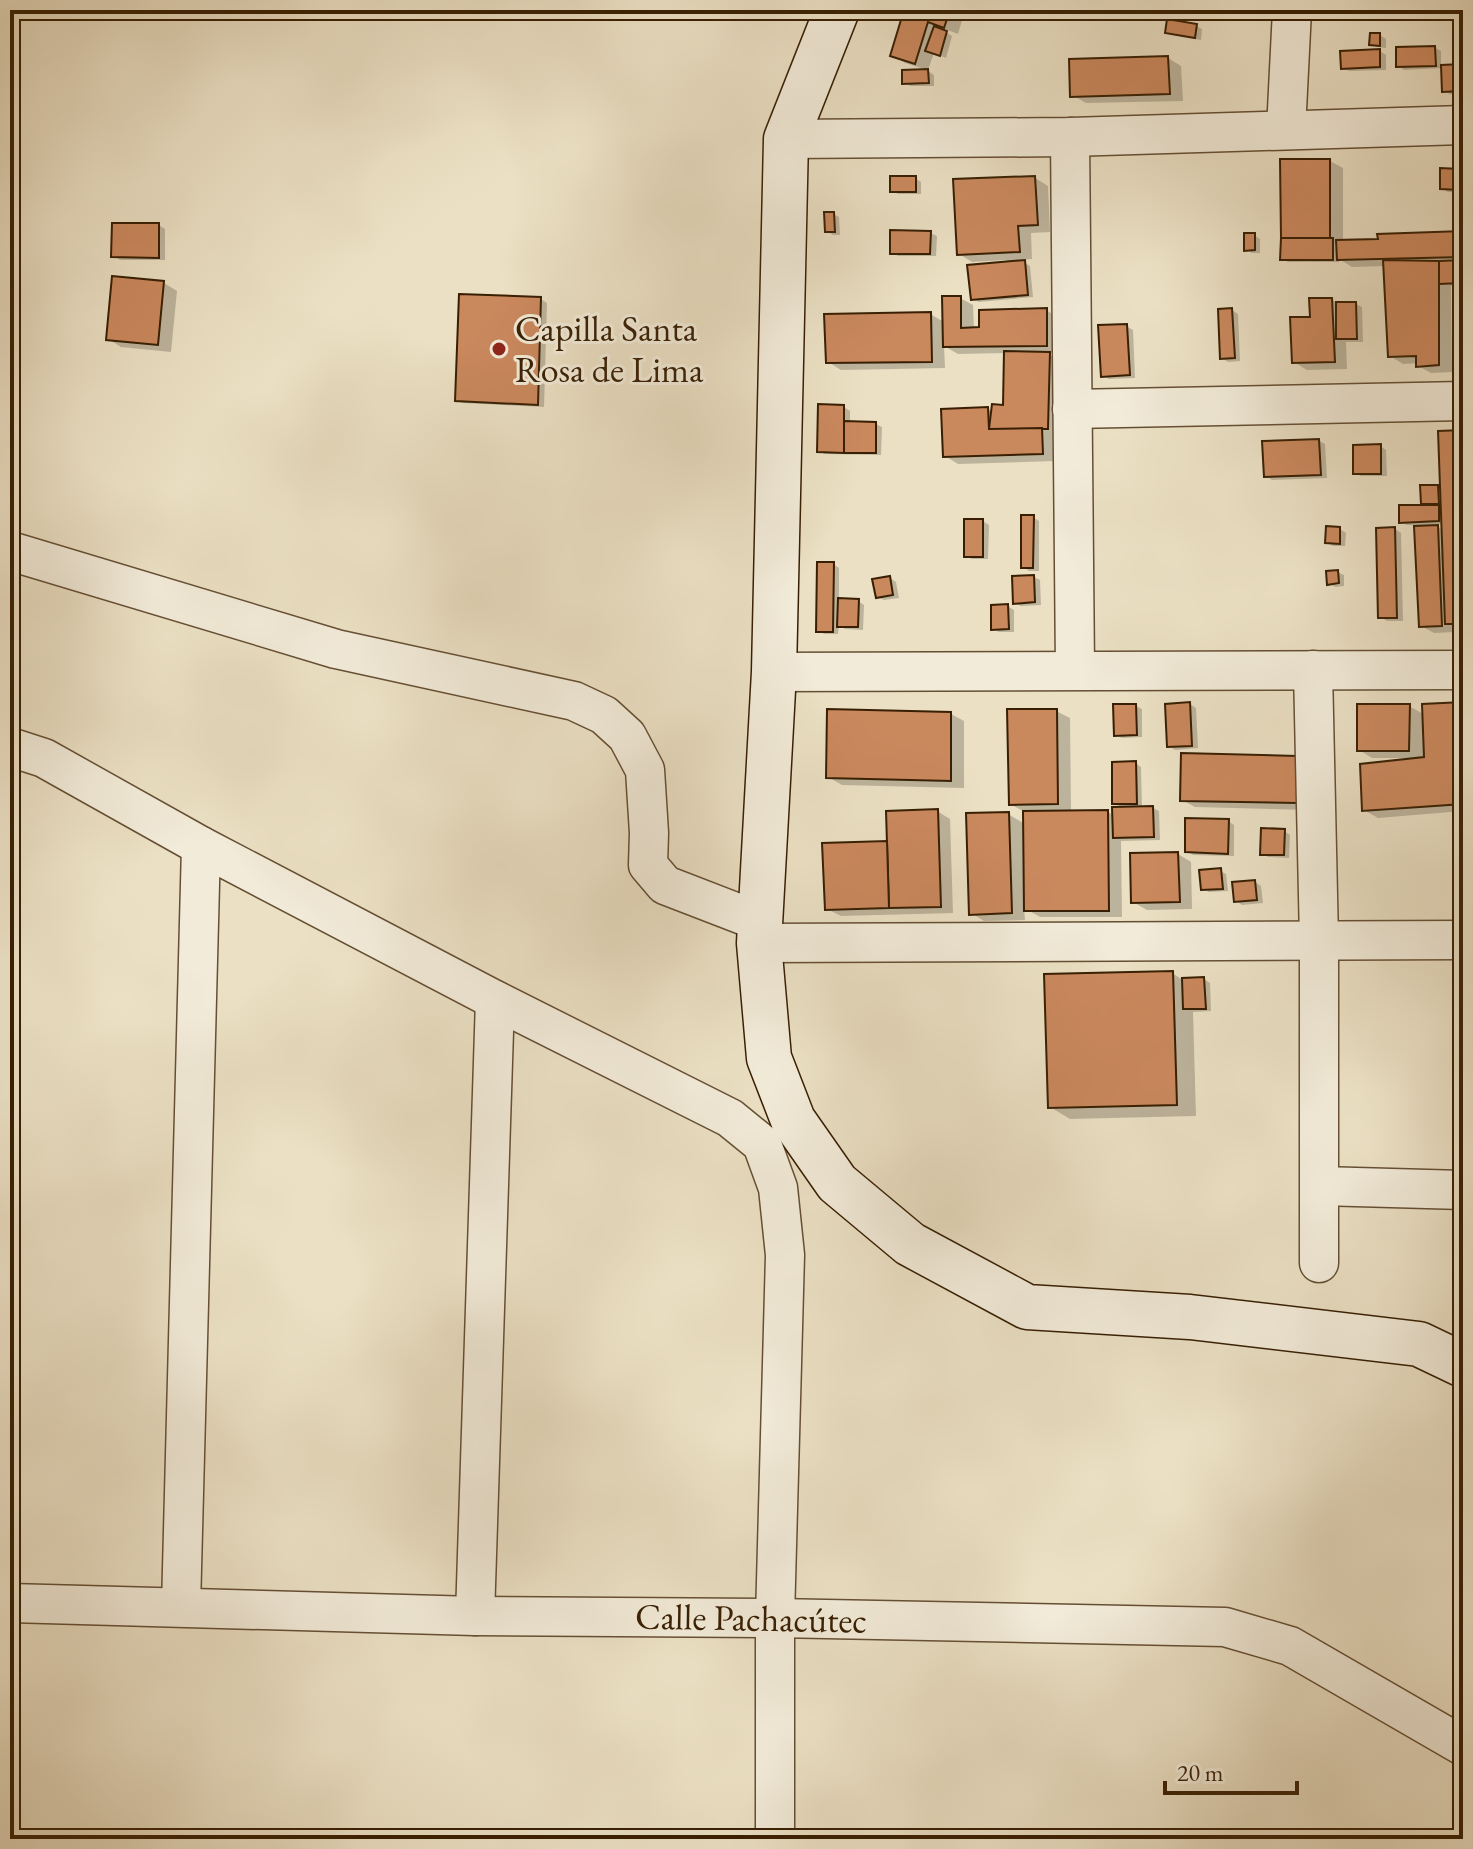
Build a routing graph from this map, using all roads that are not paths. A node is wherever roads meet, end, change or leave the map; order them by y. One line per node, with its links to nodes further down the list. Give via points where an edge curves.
1 (837, 10): 6 (street)
2 (1292, 10): 4 (street)
3 (1463, 125): 4 (street)
4 (1286, 130): 5 (street)
5 (1070, 137): 6 (street); 8 (street)
6 (786, 139): 13 (street)
7 (1463, 401): 8 (street)
8 (1072, 409): 10 (street)
9 (10, 551): 16 (street, via 336,649 574,701 604,715 627,736 645,770 648,865 665,885)
10 (1075, 670): 11 (street); 13 (street)
11 (1313, 670): 12 (street); 17 (street)
12 (1463, 670)
13 (774, 672): 16 (street)
14 (10, 747): 15 (street, via 44,758)
15 (201, 846): 19 (street); 25 (street)
16 (760, 932): 17 (street); 23 (street, via 769,1058 793,1120 837,1183 910,1244 1027,1307 1190,1317 1419,1344)
17 (1319, 940): 18 (street); 20 (street)
18 (1463, 940)
19 (495, 1000): 26 (street); 27 (street, via 730,1118 762,1144 778,1188 785,1255)
20 (1320, 1186): 21 (street); 22 (street)
21 (1463, 1190)
22 (1319, 1263)
23 (1463, 1365)
24 (10, 1603): 25 (street, Calle Pachacútec)
25 (181, 1607): 26 (street, Calle Pachacútec)
26 (475, 1616): 27 (street, Calle Pachacútec)
27 (775, 1618): 28 (street, Calle Pachacútec, via 1225,1627 1290,1646); 29 (street)
28 (1463, 1746)
29 (775, 1839)

